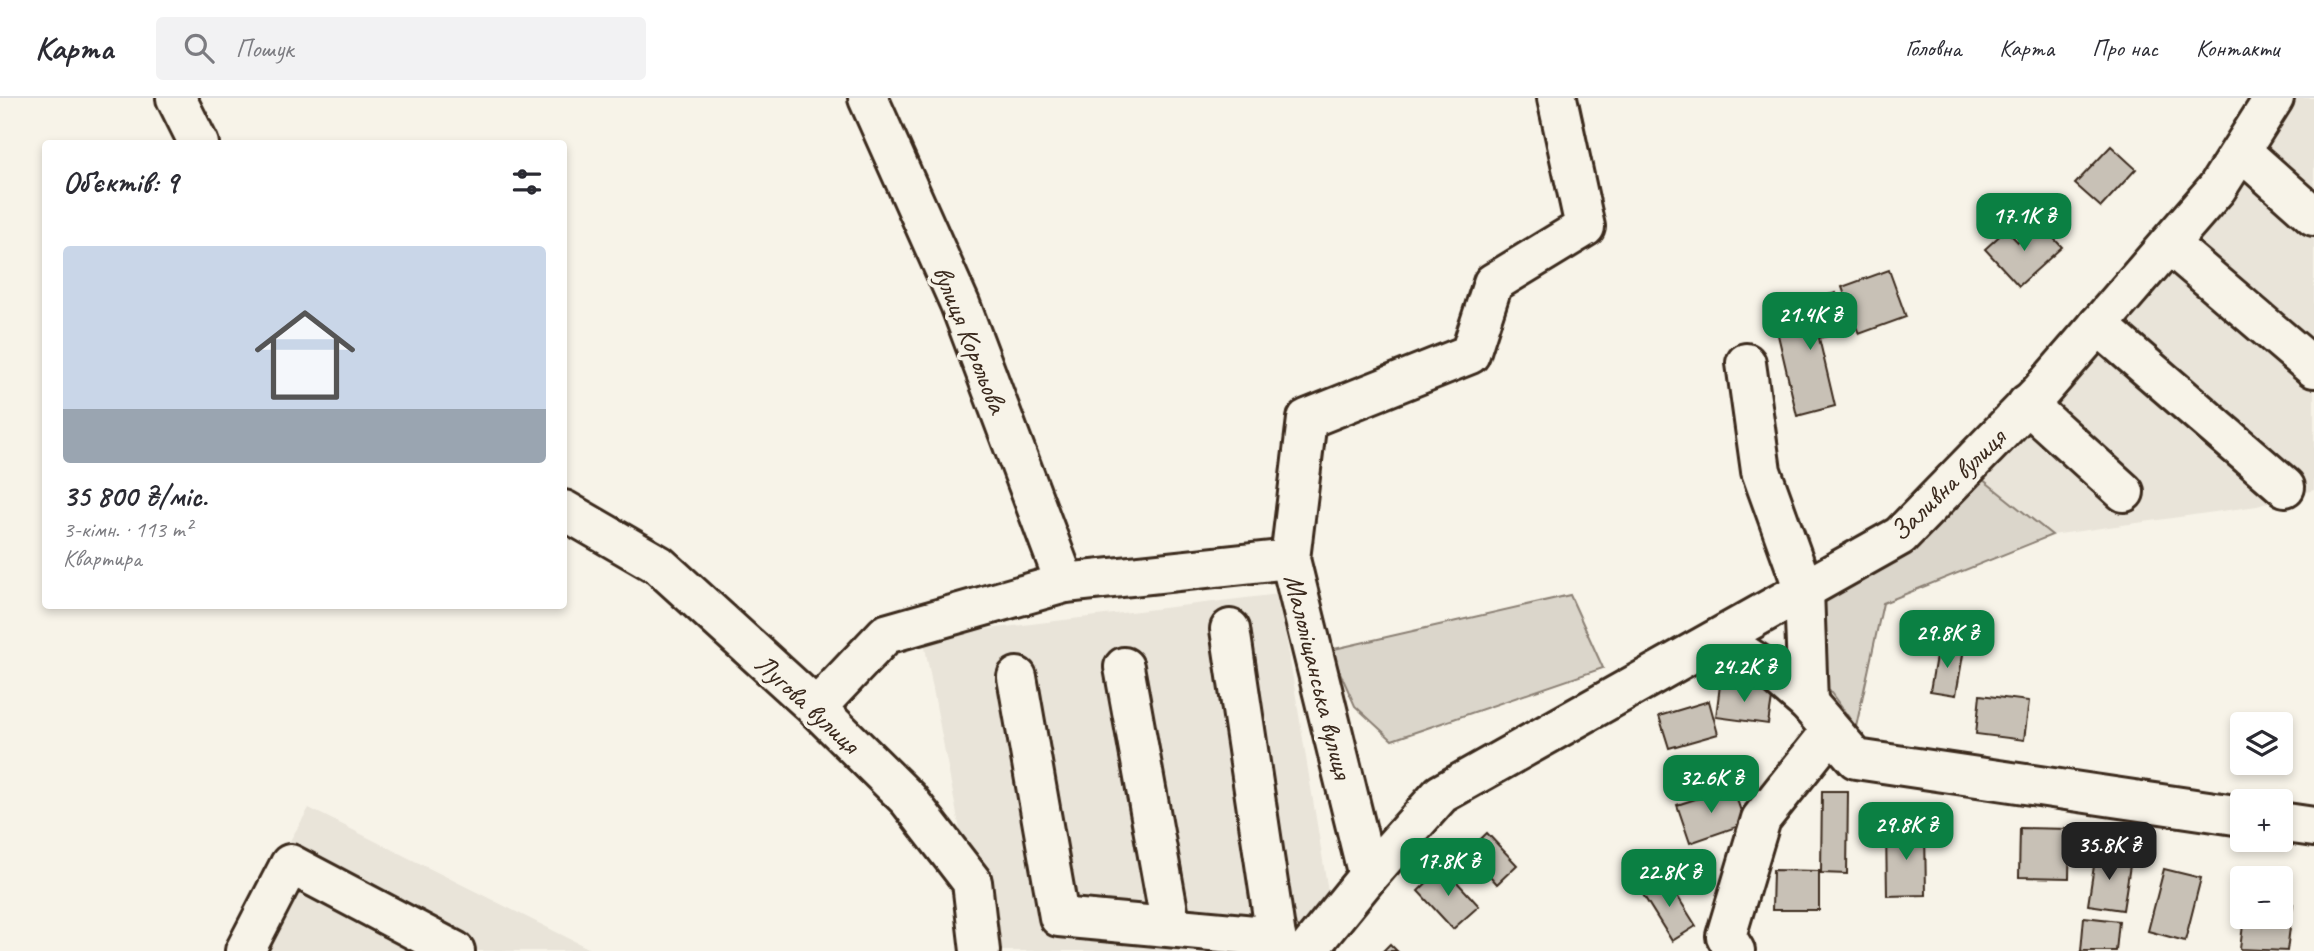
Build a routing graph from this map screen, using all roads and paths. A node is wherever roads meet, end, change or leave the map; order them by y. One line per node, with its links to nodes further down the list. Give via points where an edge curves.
1 (176, 98): 5 (street)
2 (868, 98): 17 (street, вулиця Корольова, via 960,304)
3 (1557, 98): 16 (street, Малоліщанська вулиця, via 1585,227 1493,282 1470,354 1307,419)
4 (2274, 98): 6 (street, Заливна вулиця)
5 (197, 140)
6 (2241, 151): 7 (street); 8 (street, Заливна вулиця, via 2217,188)
7 (2314, 216)
8 (2169, 244): 9 (street, Заливна вулиця); 11 (street)
9 (2098, 325): 12 (street, Заливна вулиця); 13 (street)
10 (1746, 363): 18 (street, via 1760,471)
11 (2314, 369)
12 (2027, 404): 14 (street); 18 (street, Заливна вулиця, via 1900,536)
13 (2285, 487)
14 (2124, 492)
15 (567, 512): 23 (street, Лугова вулиця, via 659,565)
16 (1290, 559): 17 (street); 28 (street, Малоліщанська вулиця)
17 (1065, 583): 23 (street, via 886,634)
18 (1804, 590): 20 (street, Заливна вулиця); 24 (street)
19 (1230, 629): 30 (street)
20 (1720, 639): 24 (street, via 1778,677); 28 (street, Заливна вулиця, via 1441,794)
21 (1124, 667): 29 (street)
22 (1017, 677): 29 (street, via 1059,917)
23 (816, 708): 33 (street, Лугова вулиця, via 908,799 972,881)
24 (1820, 717): 25 (street, via 1856,759); 34 (street, via 1761,819 1726,936)
25 (2230, 815)
26 (2293, 824): 27 (street)
27 (2314, 827)
28 (1368, 876): 30 (street, Заливна вулиця)
29 (1171, 927): 30 (street)
30 (1286, 946)
31 (257, 947): 32 (street, via 290,864)
32 (455, 951)
33 (980, 951)
34 (1735, 951)

